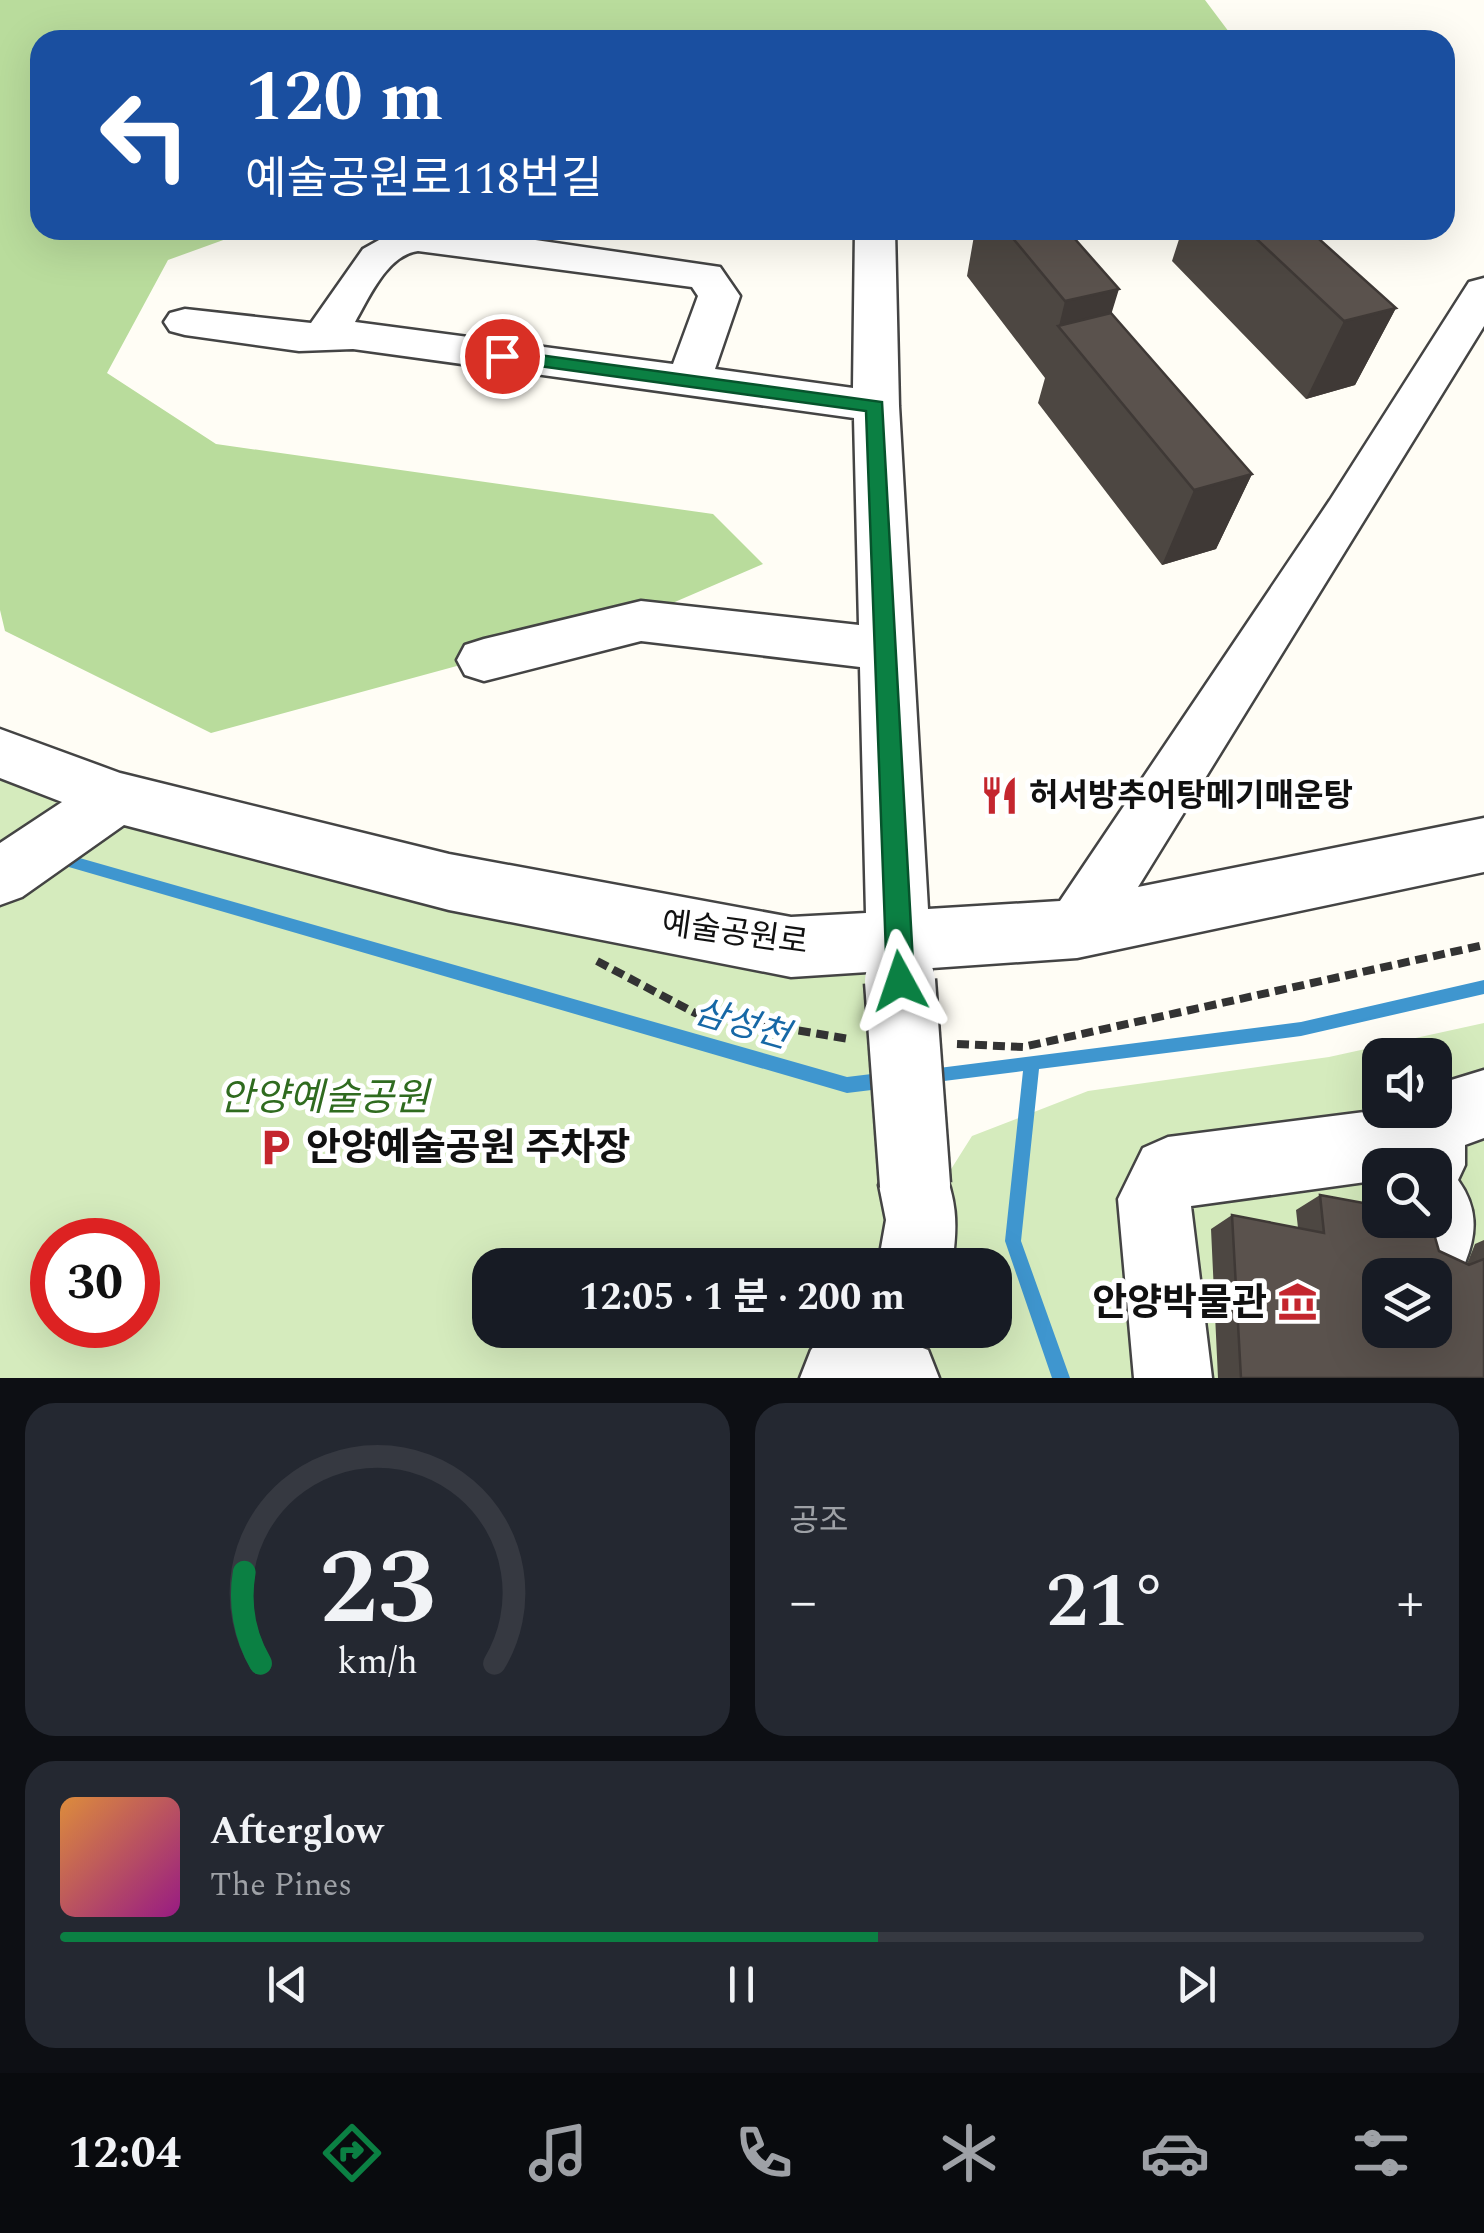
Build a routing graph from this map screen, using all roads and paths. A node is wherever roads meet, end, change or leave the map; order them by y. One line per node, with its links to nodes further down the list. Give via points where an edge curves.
1 (401, 240): 7 (street, via 382,251)
2 (513, 240): 4 (street)
3 (875, 240): 9 (street)
4 (643, 248): 8 (street, via 705,276 720,296)
5 (1484, 292): 16 (street)
6 (185, 322): 7 (street)
7 (325, 336): 8 (street)
8 (689, 381): 9 (street)
9 (876, 406): 10 (street)
10 (885, 649): 11 (street, via 641,621); 17 (street)
11 (484, 660)
12 (0, 753): 13 (street, 예술공원로, via 64,781)
13 (99, 811): 15 (street); 17 (street, 예술공원로, via 791,947)
14 (1484, 846): 16 (street, 예술공원로)
15 (0, 878)
16 (1077, 929): 17 (street, 예술공원로)
17 (898, 961): 19 (street, bridge, via 922,1220)
18 (1362, 1171): 20 (street, via 1168,1172 1158,1184 1154,1211)
19 (917, 1248)
20 (1173, 1378)

